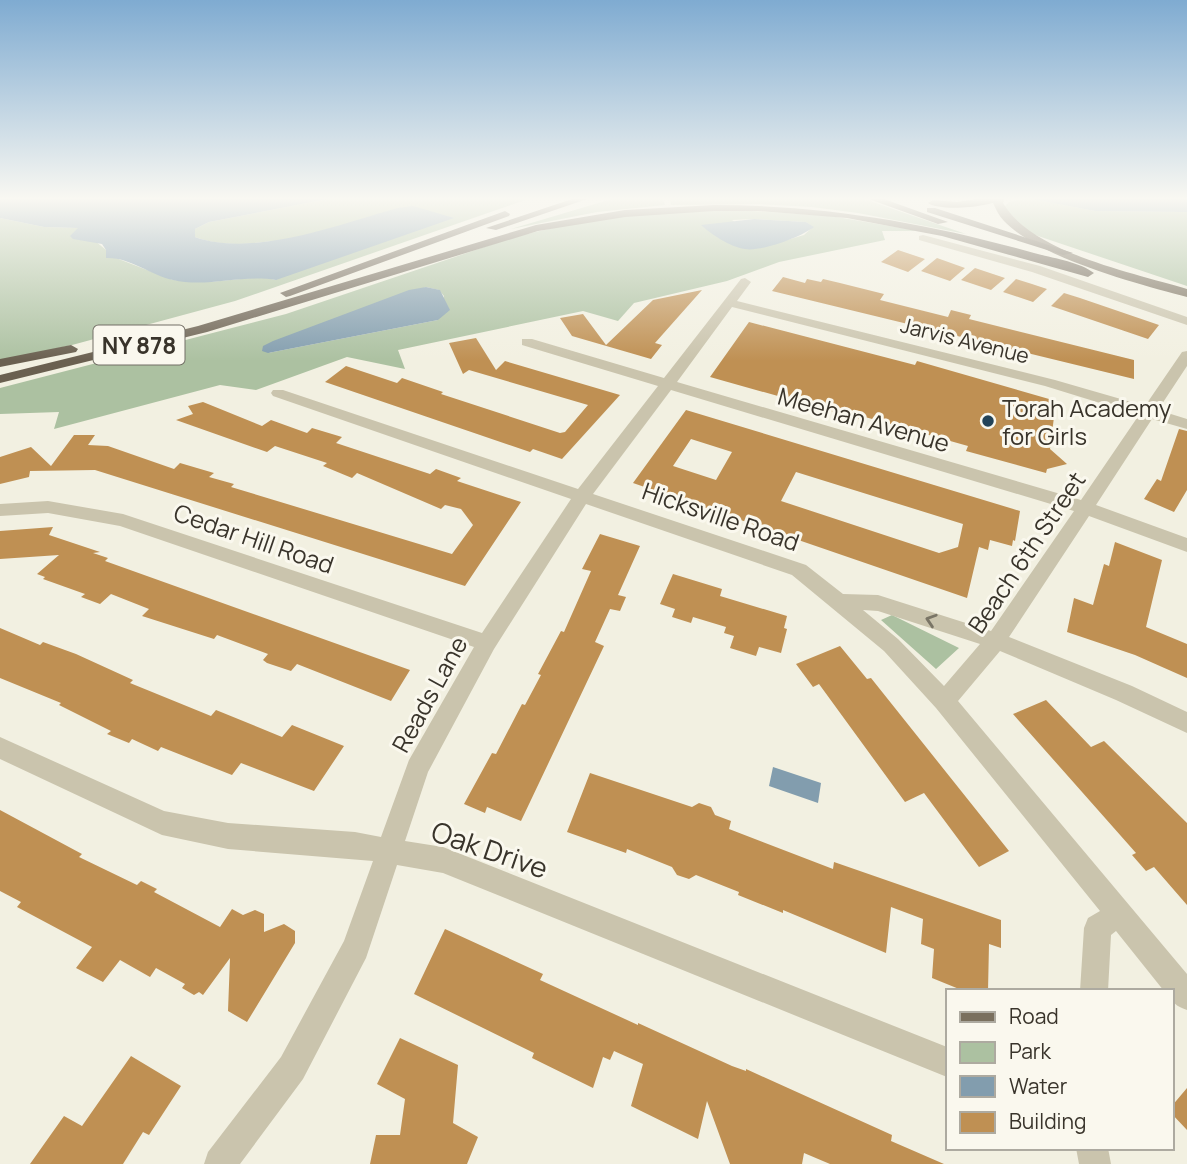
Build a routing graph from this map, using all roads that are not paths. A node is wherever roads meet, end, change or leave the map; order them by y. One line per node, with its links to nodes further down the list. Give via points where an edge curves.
1 (402, 252): 17 (highway, NY 878, via 209,316)
2 (426, 252): 12 (highway, NY 878)
3 (457, 252): 12 (highway)
4 (975, 252): 14 (street)
5 (1014, 252): 8 (highway)
6 (1028, 252): 8 (highway)
7 (1067, 253): 10 (main road)
8 (1088, 273): 13 (main road)
9 (745, 282): 11 (street, Reads Lane)
10 (1187, 293)
11 (731, 303): 19 (street, Reads Lane); 21 (street, Jarvis Avenue)
12 (278, 307): 18 (highway, NY 878)
13 (1187, 307)
14 (1187, 321)
15 (527, 342): 19 (street, Meehan Avenue)
16 (1187, 355): 21 (street, Beach 6th Street)
17 (0, 365)
18 (0, 379)
19 (668, 385): 23 (street, Reads Lane); 24 (street, Meehan Avenue)
20 (278, 393): 23 (street, Hicksville Road)
21 (1149, 412): 22 (street, Jarvis Avenue); 24 (street, Beach 6th Street)
22 (1187, 424)
23 (583, 495): 27 (street, Hicksville Road, via 799,570); 29 (street, Reads Lane)
24 (1086, 508): 26 (street, Meehan Avenue); 28 (street, Beach 6th Street)
25 (0, 510): 29 (street, Cedar Hill Road, via 61,506 123,520)
26 (1187, 545)
27 (839, 602): 28 (street, one-way to 27, via 878,603); 30 (street, Hicksville Road, via 891,645)
28 (996, 641): 30 (street, Beach 6th Street); 31 (street)
29 (487, 643): 33 (street, Reads Lane, via 417,768)
30 (944, 701): 34 (street, Hicksville Road)
31 (1187, 723)
32 (0, 748): 33 (street, Oak Drive, via 162,823 228,836)
33 (389, 851): 37 (street, Oak Drive, via 443,860); 38 (street, Reads Lane, via 356,948 292,1068)
34 (1118, 914): 35 (street, via 1098,928); 36 (street, Hicksville Road)
35 (1094, 989)
36 (1187, 996)
37 (946, 1062)
38 (220, 1164)

